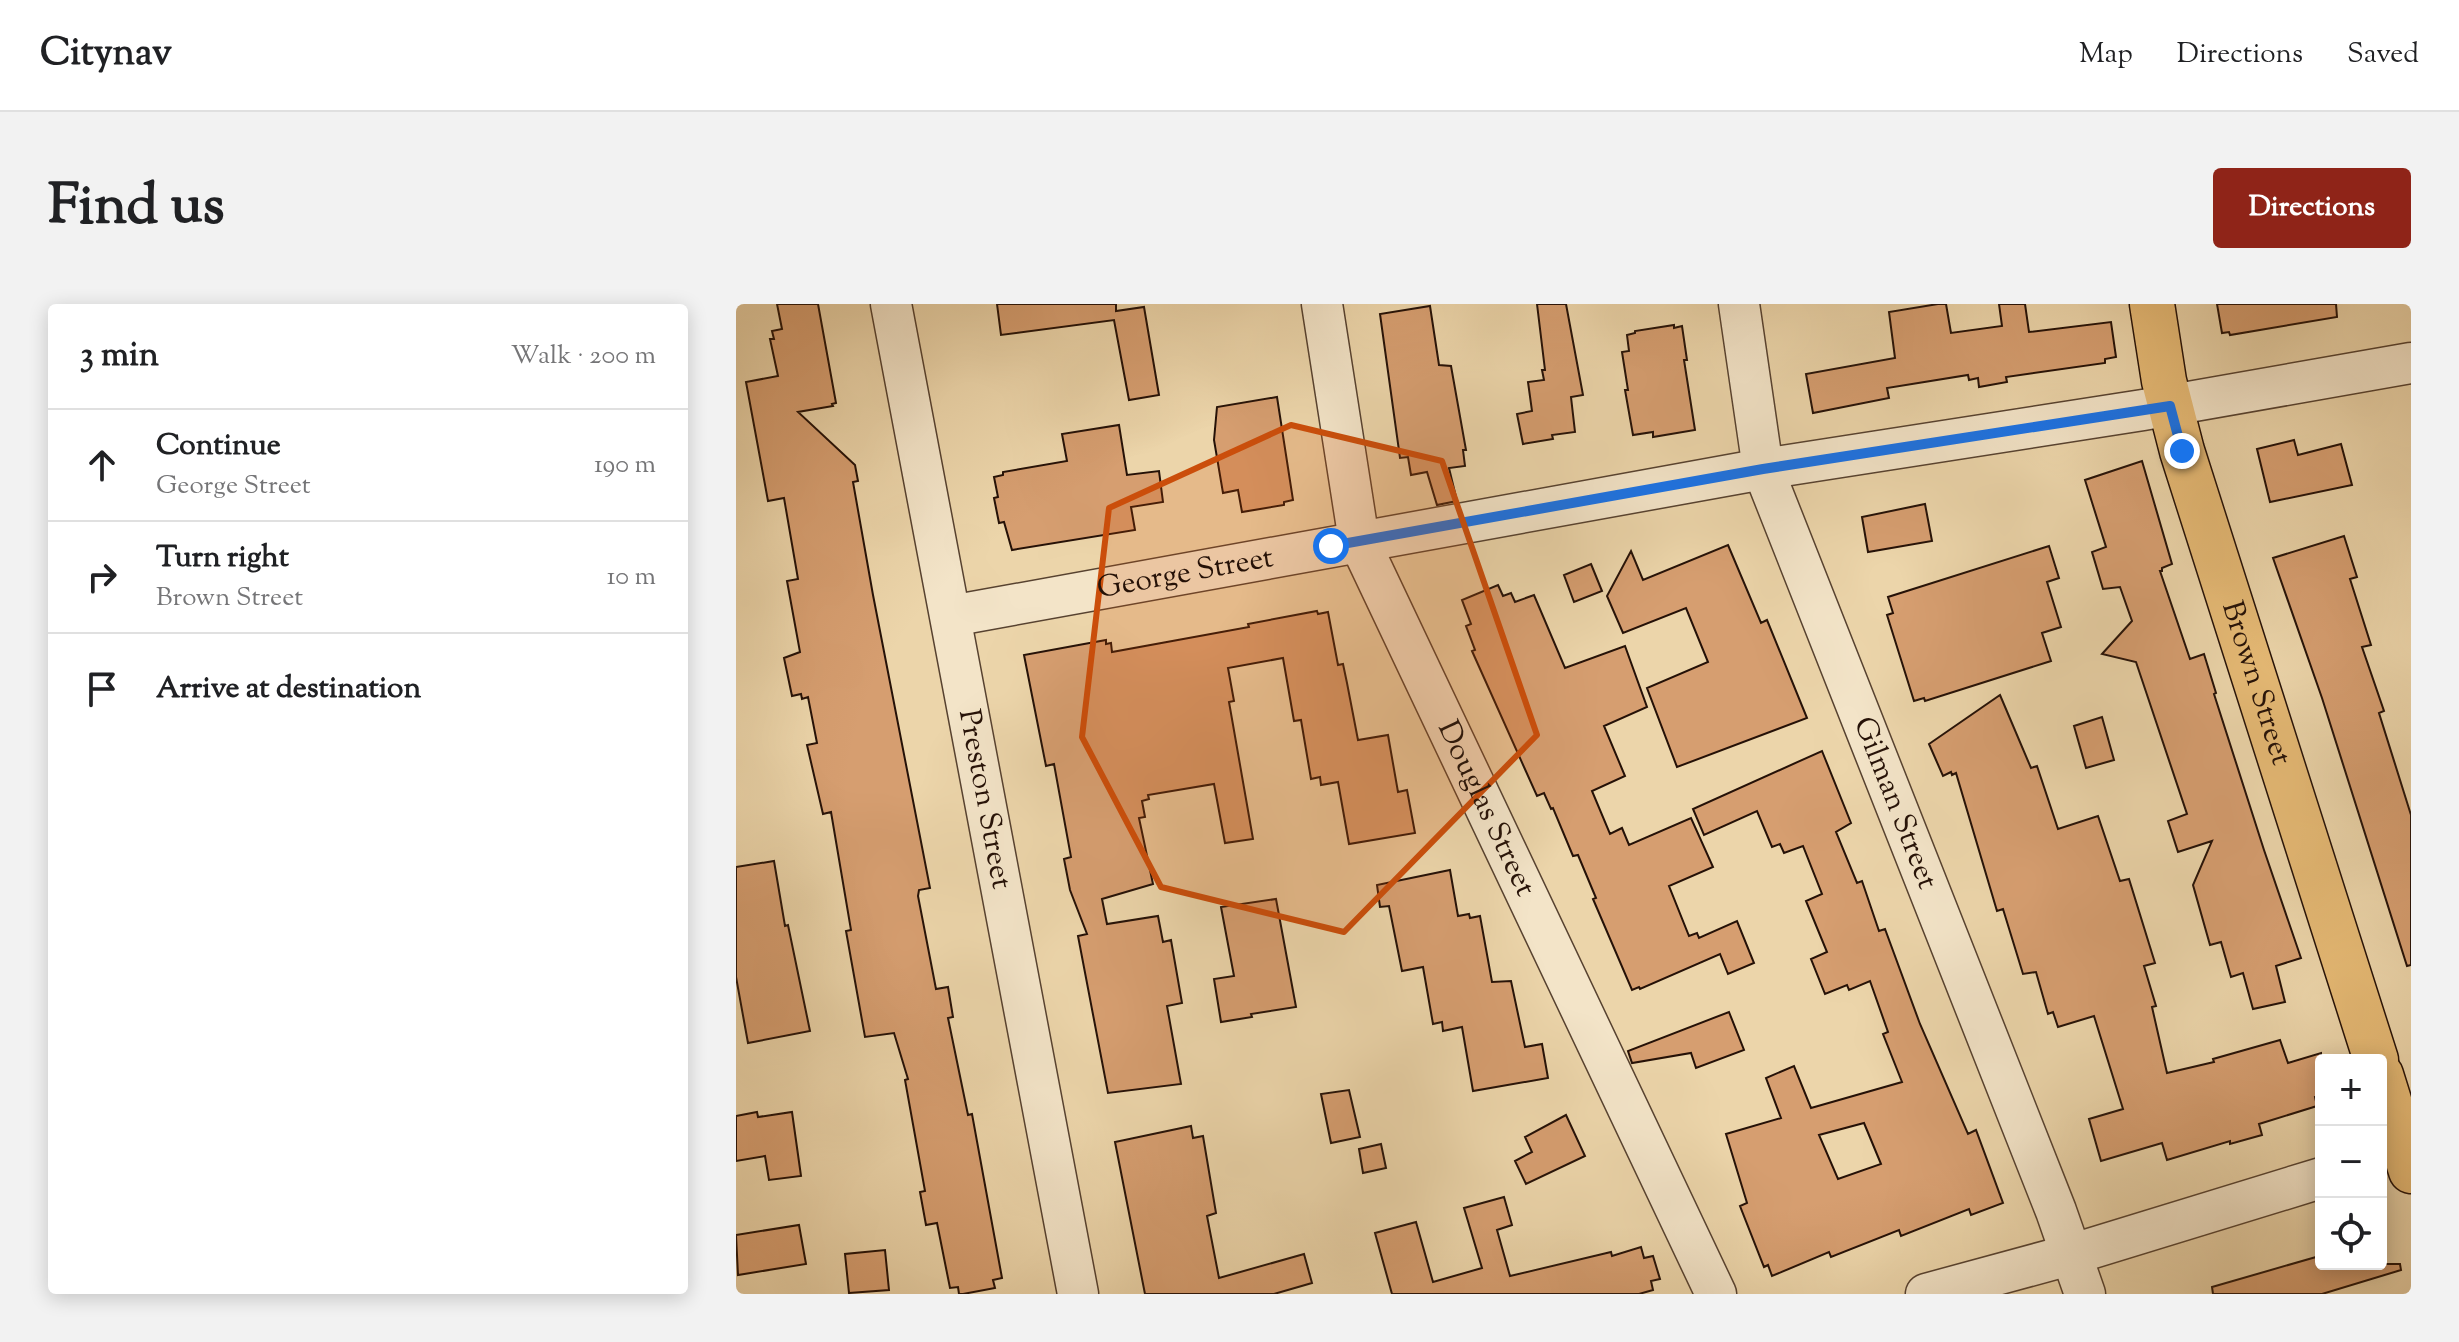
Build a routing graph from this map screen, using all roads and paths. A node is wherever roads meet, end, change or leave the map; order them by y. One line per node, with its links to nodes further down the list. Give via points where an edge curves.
1 (891, 304): 9 (street, Preston Street)
2 (1322, 304): 8 (street, Douglas Street)
3 (1739, 304): 7 (street, Gilman Street)
4 (2152, 304): 6 (main road, Brown Street)
5 (2411, 363): 6 (street, George Street)
6 (2170, 406): 7 (street, George Street); 10 (main road, Brown Street)
7 (1763, 469): 8 (street, George Street); 14 (street, Gilman Street)
8 (1359, 541): 9 (street, George Street); 16 (street, Douglas Street)
9 (951, 616): 15 (street, Preston Street)
10 (2374, 1054)
11 (2387, 1099): 12 (main road)
12 (2402, 1158)
13 (2315, 1180): 14 (street)
14 (2073, 1254): 17 (street); 18 (street, Gilman Street)
15 (1078, 1294)
16 (1716, 1294)
17 (1926, 1294)
18 (2085, 1294)

